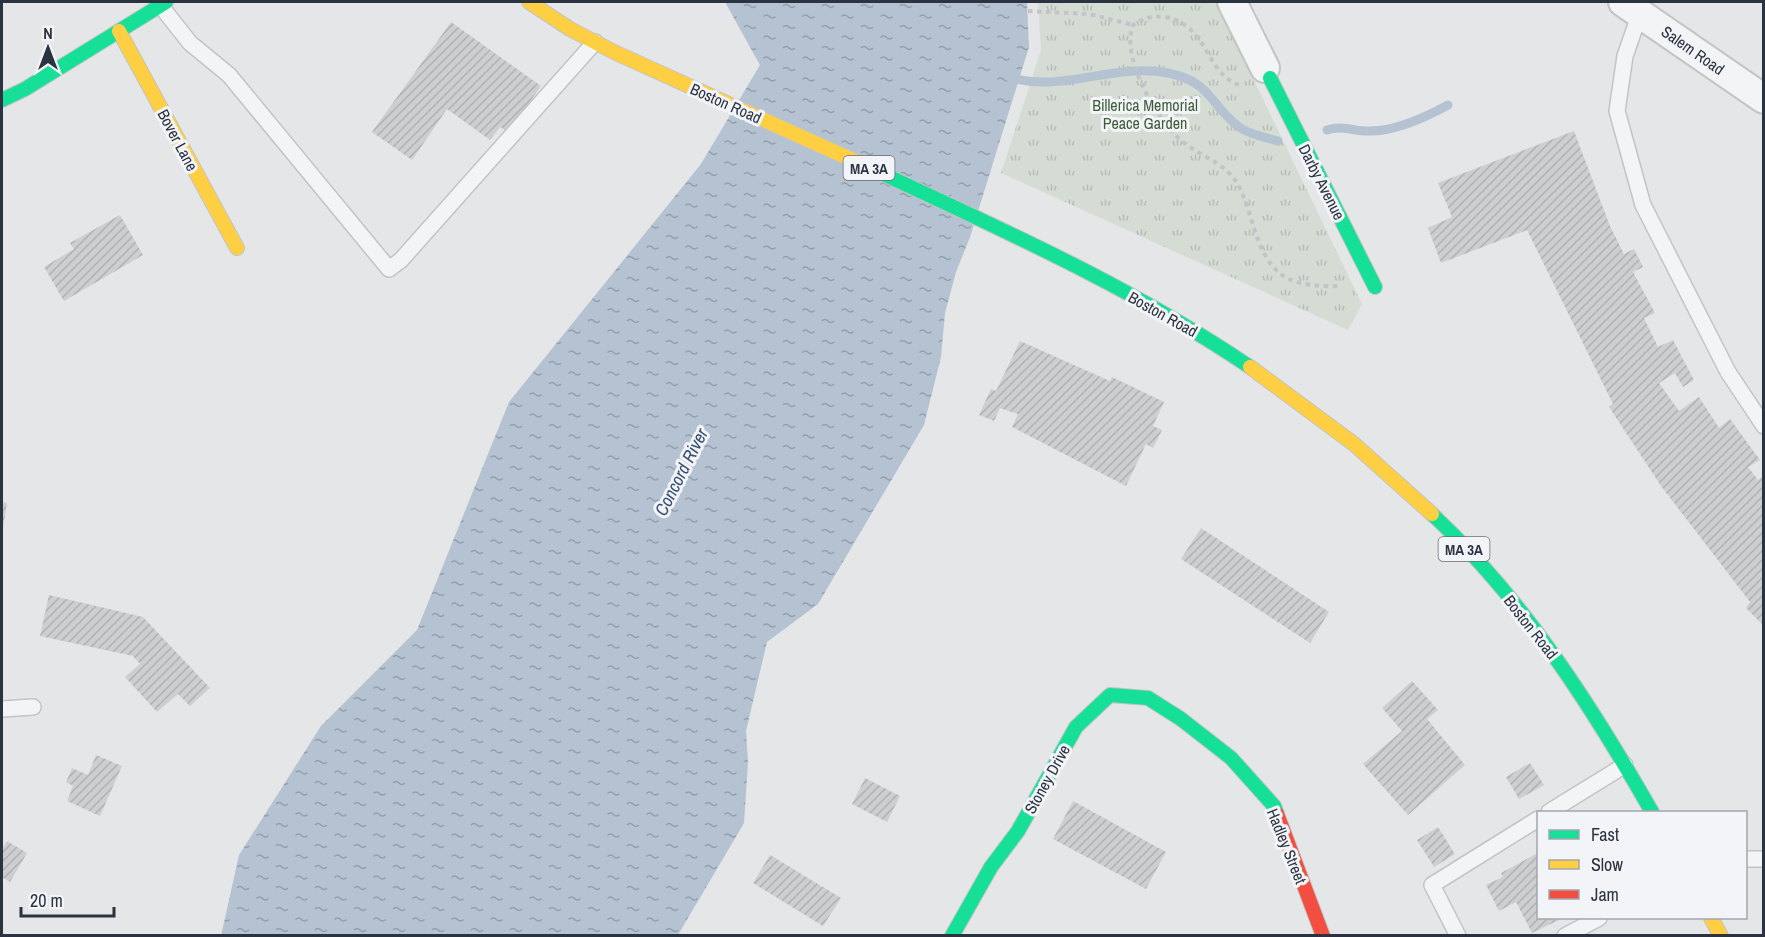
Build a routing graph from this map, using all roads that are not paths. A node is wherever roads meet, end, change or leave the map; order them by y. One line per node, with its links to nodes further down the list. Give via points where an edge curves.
1 (528, 2): 6 (main road, Boston Road / MA 3A)
2 (1232, 2): 7 (street, Darby Avenue)
3 (163, 3): 5 (main road); 6 (lane, via 190,43 229,75 389,269)
4 (1631, 7): 8 (street, Salem Road); 12 (lane, via 1617,111 1643,205 1728,372)
5 (119, 31): 9 (main road); 10 (main road, Bover Lane)
6 (595, 42): 16 (main road, Boston Road / MA 3A, via 647,70 707,93 1032,243 1214,343 1320,417 1387,471 1515,605 1549,648)
7 (1267, 73): 11 (main road, Darby Avenue)
8 (1764, 99)
9 (2, 100)
10 (237, 248)
11 (1373, 282)
12 (1764, 426)
13 (33, 707): 14 (lane)
14 (2, 709)
15 (1182, 719): 24 (main road, Stoney Drive, via 1148,698 1110,695 1076,727 1018,831 991,867); 25 (main road, Hadley Street, via 1231,759 1274,806)
16 (1625, 765): 17 (lane); 18 (main road, Boston Road / MA 3A)
17 (1552, 811)
18 (1651, 811)
19 (1537, 820): 26 (lane, via 1432,885)
20 (1747, 859): 21 (lane)
21 (1764, 859)
22 (1597, 919): 27 (lane)
23 (1712, 919): 28 (main road)
24 (952, 936)
25 (1323, 936)
26 (1458, 936)
27 (1564, 936)
28 (1721, 936)

